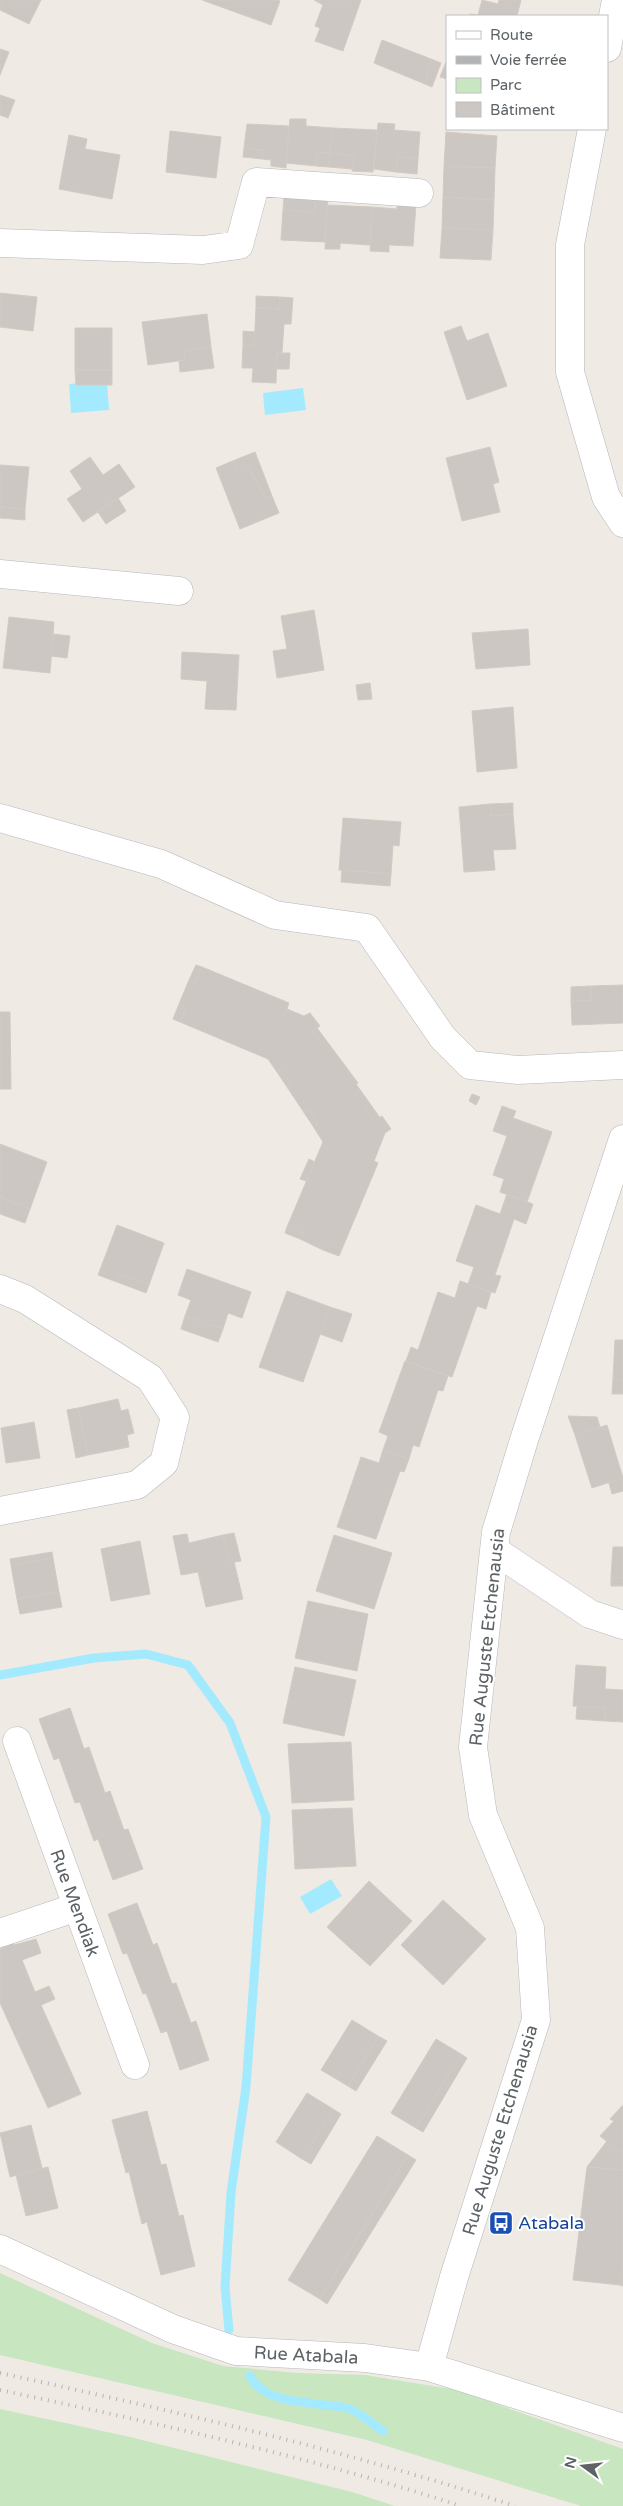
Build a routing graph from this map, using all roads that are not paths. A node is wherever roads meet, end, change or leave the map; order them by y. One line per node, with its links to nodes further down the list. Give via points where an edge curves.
1 (616, 0): 2 (street)
2 (608, 43)
3 (592, 130): 6 (street, via 570,245 570,372 606,497)
4 (419, 193): 5 (street, via 256,182 239,245 203,250)
5 (0, 243)
6 (623, 523)
7 (0, 574): 8 (street)
8 (179, 591)
9 (0, 818): 10 (street, via 161,864 275,915 366,928 443,1038 470,1065 518,1070)
10 (623, 1065)
11 (623, 1139): 14 (street, Rue Auguste Etchenausia, via 524,1440 496,1532)
12 (0, 1289): 13 (street, via 25,1299 150,1378 175,1417 164,1463 137,1485)
13 (0, 1511)
14 (494, 1550): 15 (street, via 590,1614); 21 (street, Rue Auguste Etchenausia, via 473,1747 483,1815 530,1928 536,2020 454,2277)
15 (623, 1625)
16 (16, 1741): 17 (street, Rue Mendiak)
17 (77, 1907): 18 (street); 19 (street, Rue Mendiak)
18 (0, 1933)
19 (134, 2066)
20 (0, 2249): 21 (street, Rue Atabala, via 173,2329 236,2351 365,2358)
21 (429, 2367): 22 (street, Rue Atabala)
22 (623, 2428)

